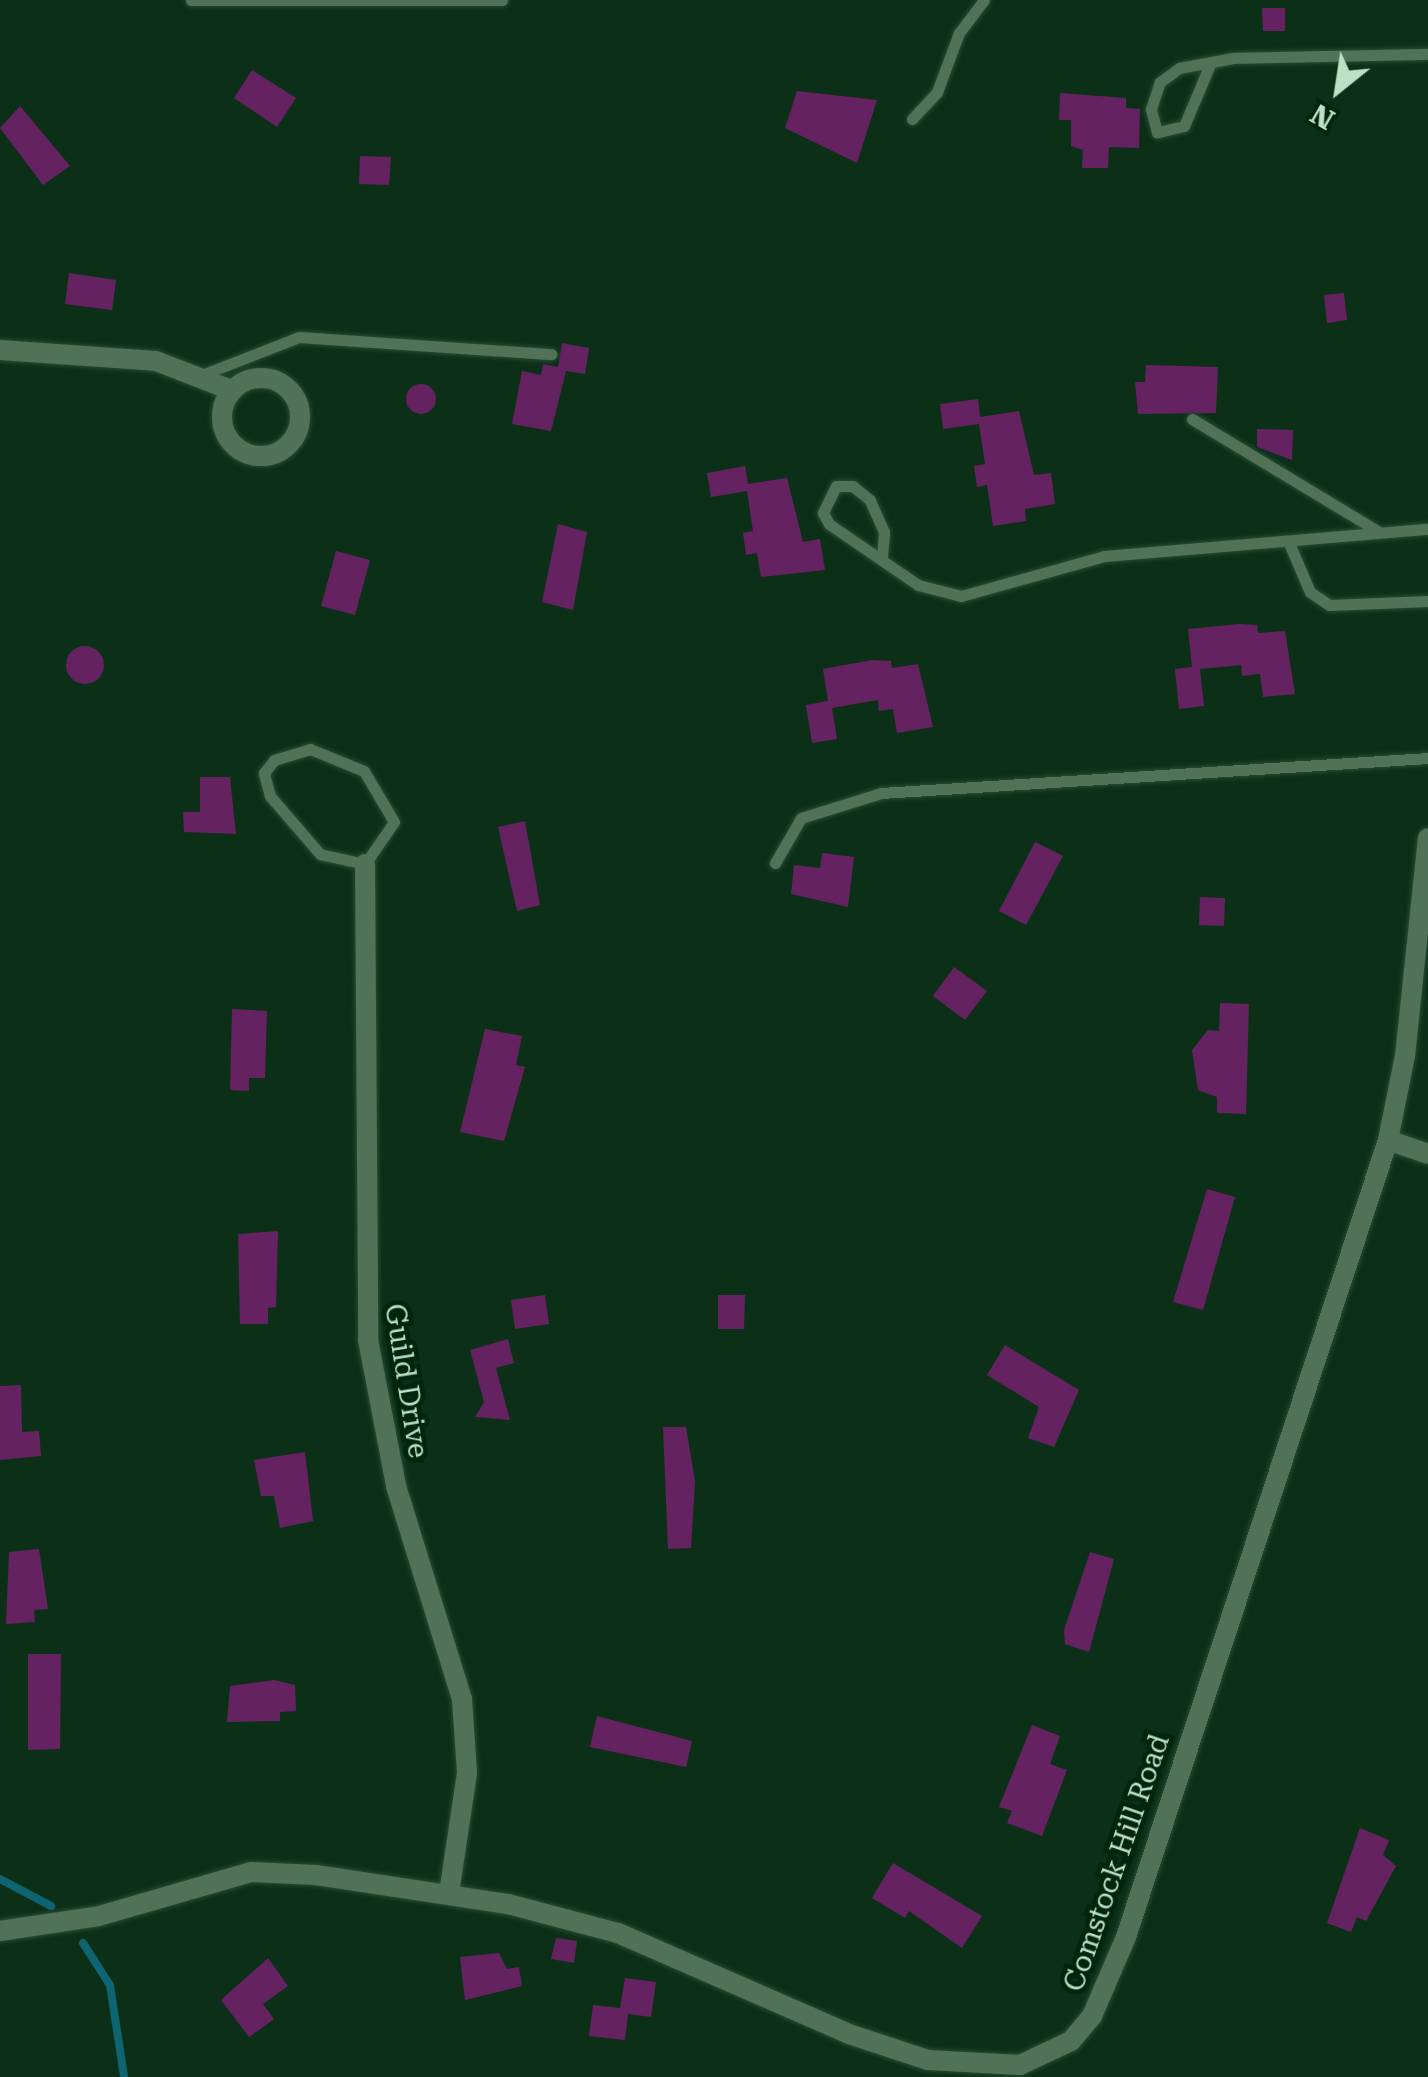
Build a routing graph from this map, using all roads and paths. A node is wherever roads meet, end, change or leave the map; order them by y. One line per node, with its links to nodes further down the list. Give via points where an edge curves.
1 (192, 0): 2 (lane)
2 (502, 0)
3 (984, 0): 6 (lane, via 959,34 937,92)
4 (1428, 54): 5 (lane)
5 (1211, 62): 5 (lane, via 1179,68 1160,82 1151,109 1156,132 1184,126)
6 (912, 119)
7 (0, 350): 9 (street, via 135,358)
8 (551, 354): 9 (lane, via 300,337)
9 (198, 377): 10 (street)
10 (232, 390)
11 (1192, 419): 13 (lane)
12 (1428, 529): 13 (lane)
13 (1380, 532): 14 (lane)
14 (1289, 543): 15 (lane, via 1104,556 960,596 918,585); 16 (lane, via 1310,592 1329,604)
15 (882, 556): 15 (lane, via 858,549 828,524 823,513 836,486 853,486 870,500 884,532)
16 (1428, 601)
17 (1428, 758): 19 (lane, via 881,793 801,818)
18 (1428, 838): 21 (street, Comstock Hill Road)
19 (775, 863)
20 (366, 864): 20 (lane, via 320,854 293,828 270,796 264,773 274,760 310,749 364,771 394,822); 24 (street, Guild Drive, via 368,1340 396,1486 464,1712 467,1773)
21 (1426, 872): 22 (street, Comstock Hill Road)
22 (1388, 1140): 23 (street); 24 (street, Comstock Hill Road, via 1126,1937 1092,2016 1072,2041 1020,2064 928,2060 848,2034 648,1943)
23 (1428, 1154)
24 (448, 1894): 25 (street, Comstock Hill Road, via 251,1872 99,1916)
25 (0, 1931)

